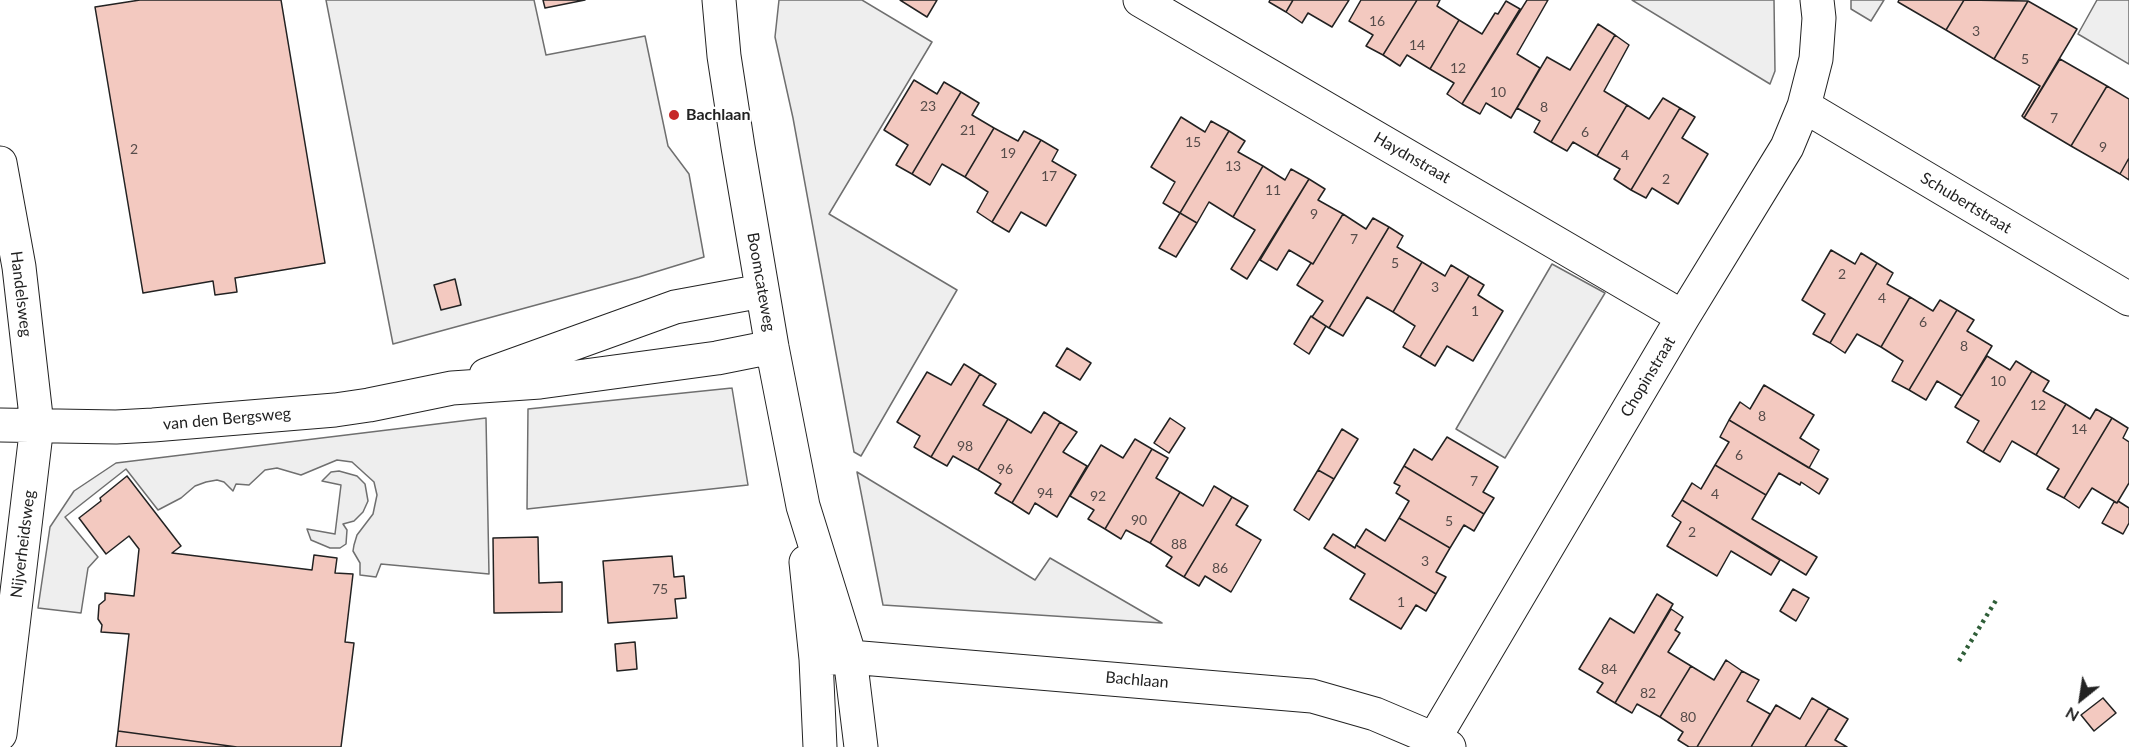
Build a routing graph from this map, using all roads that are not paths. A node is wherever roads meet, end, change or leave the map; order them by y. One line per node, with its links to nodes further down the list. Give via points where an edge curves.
1 (704, 0): 5 (street, Boomcateweg)
2 (719, 0): 5 (street, Boomcateweg)
3 (1140, 0): 10 (street, Haydnstraat)
4 (1817, 0): 6 (street, Chopinstraat, via 1816,60)
5 (724, 56): 8 (street, Boomcateweg)
6 (1804, 106): 9 (street, Schubertstraat); 10 (street, Chopinstraat, via 1787,147)
7 (0, 163): 14 (street, Handelsweg, via 19,267)
8 (762, 291): 11 (street, Boomcateweg); 12 (street, van den Bergsweg, via 675,307)
9 (2129, 299)
10 (1683, 317): 19 (street, Chopinstraat)
11 (772, 347): 12 (street, van den Bergsweg, via 552,380); 15 (street, Boomcateweg)
12 (452, 388): 14 (street, van den Bergsweg, via 335,410 153,425)
13 (0, 425): 14 (street, van den Bergsweg)
14 (37, 425): 18 (street, Nijverheidsweg)
15 (803, 506): 16 (street, Boomcateweg); 17 (street, Boomcateweg)
16 (850, 657): 17 (street, Bachlaan); 19 (street, Bachlaan, via 1312,696 1375,714); 21 (street, Boomcateweg)
17 (816, 659): 20 (street, Boomcateweg)
18 (0, 734)
19 (1441, 743)
20 (820, 747)
21 (861, 747)

